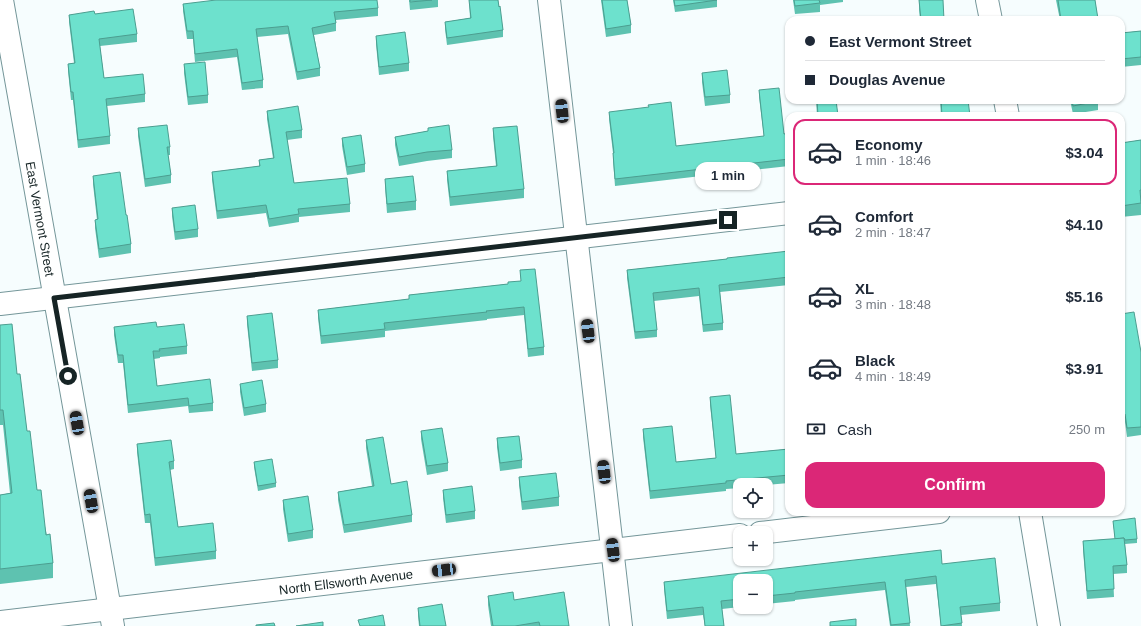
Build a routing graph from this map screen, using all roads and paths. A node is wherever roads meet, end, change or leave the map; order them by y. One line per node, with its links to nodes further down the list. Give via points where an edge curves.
1 (2, 0): 7 (street, East Vermont Street)
2 (549, 0): 6 (street)
3 (987, 0): 4 (street)
4 (990, 16)
5 (785, 213): 6 (street)
6 (577, 238): 7 (street); 13 (street)
7 (54, 298): 8 (street); 14 (street, East Vermont Street)
8 (0, 304)
9 (905, 516): 11 (street)
10 (1031, 516): 17 (street)
11 (773, 531)
12 (733, 536): 13 (street, North Ellsworth Avenue)
13 (613, 550): 14 (street, North Ellsworth Avenue); 16 (street)
14 (112, 618): 15 (street, North Ellsworth Avenue)
15 (0, 622)
16 (621, 626)
17 (1049, 626)

